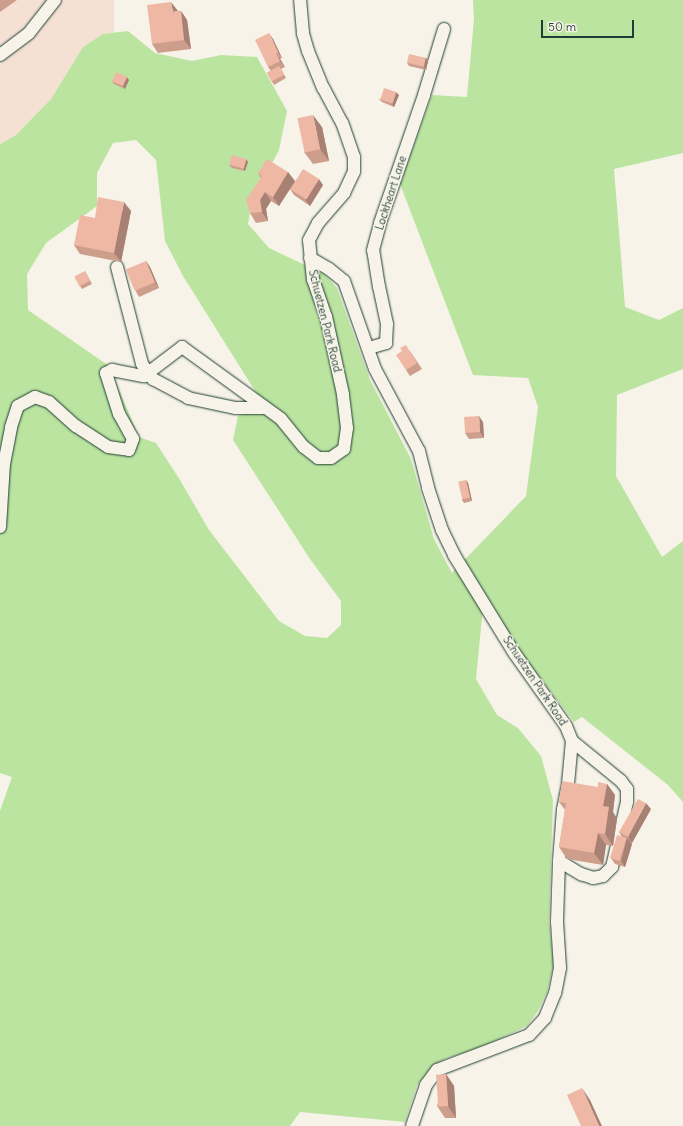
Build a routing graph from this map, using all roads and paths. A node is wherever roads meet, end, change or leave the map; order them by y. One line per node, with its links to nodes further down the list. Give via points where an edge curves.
1 (55, 0): 4 (street, via 29,33)
2 (300, 0): 5 (street, Schuetzen Park Road, via 303,33 308,51 323,88 342,123 354,157 354,172 344,193 318,223 310,240)
3 (444, 28): 7 (street, Lockheart Lane, via 373,250 387,324 386,343)
4 (0, 55)
5 (310, 258): 7 (street, Schuetzen Park Road, via 344,281); 9 (street, Schuetzen Park Road, via 313,280 326,317 343,394 347,428 344,449 331,458 318,458 304,447 281,419)
6 (118, 267): 8 (street, via 142,364)
7 (369, 348): 11 (street, Schuetzen Park Road, via 376,369 419,451 442,530 454,555 515,654 566,726)
8 (149, 374): 9 (street, via 153,379 188,398 236,408); 9 (street, Schuetzen Park Road, via 182,347); 10 (street, via 136,376 112,370 106,373 119,414 133,439 129,450 108,447 76,426 49,402 35,397 18,406 4,464)
9 (265, 408)
10 (0, 527)
11 (572, 741): 12 (street, Schuetzen Park Road); 12 (street, via 620,781 627,789 628,802 612,867 603,876 593,878 581,874)
12 (559, 861): 13 (street, Schuetzen Park Road, via 557,922 560,968 555,993 545,1018 529,1035 437,1070 426,1084)
13 (412, 1126)

